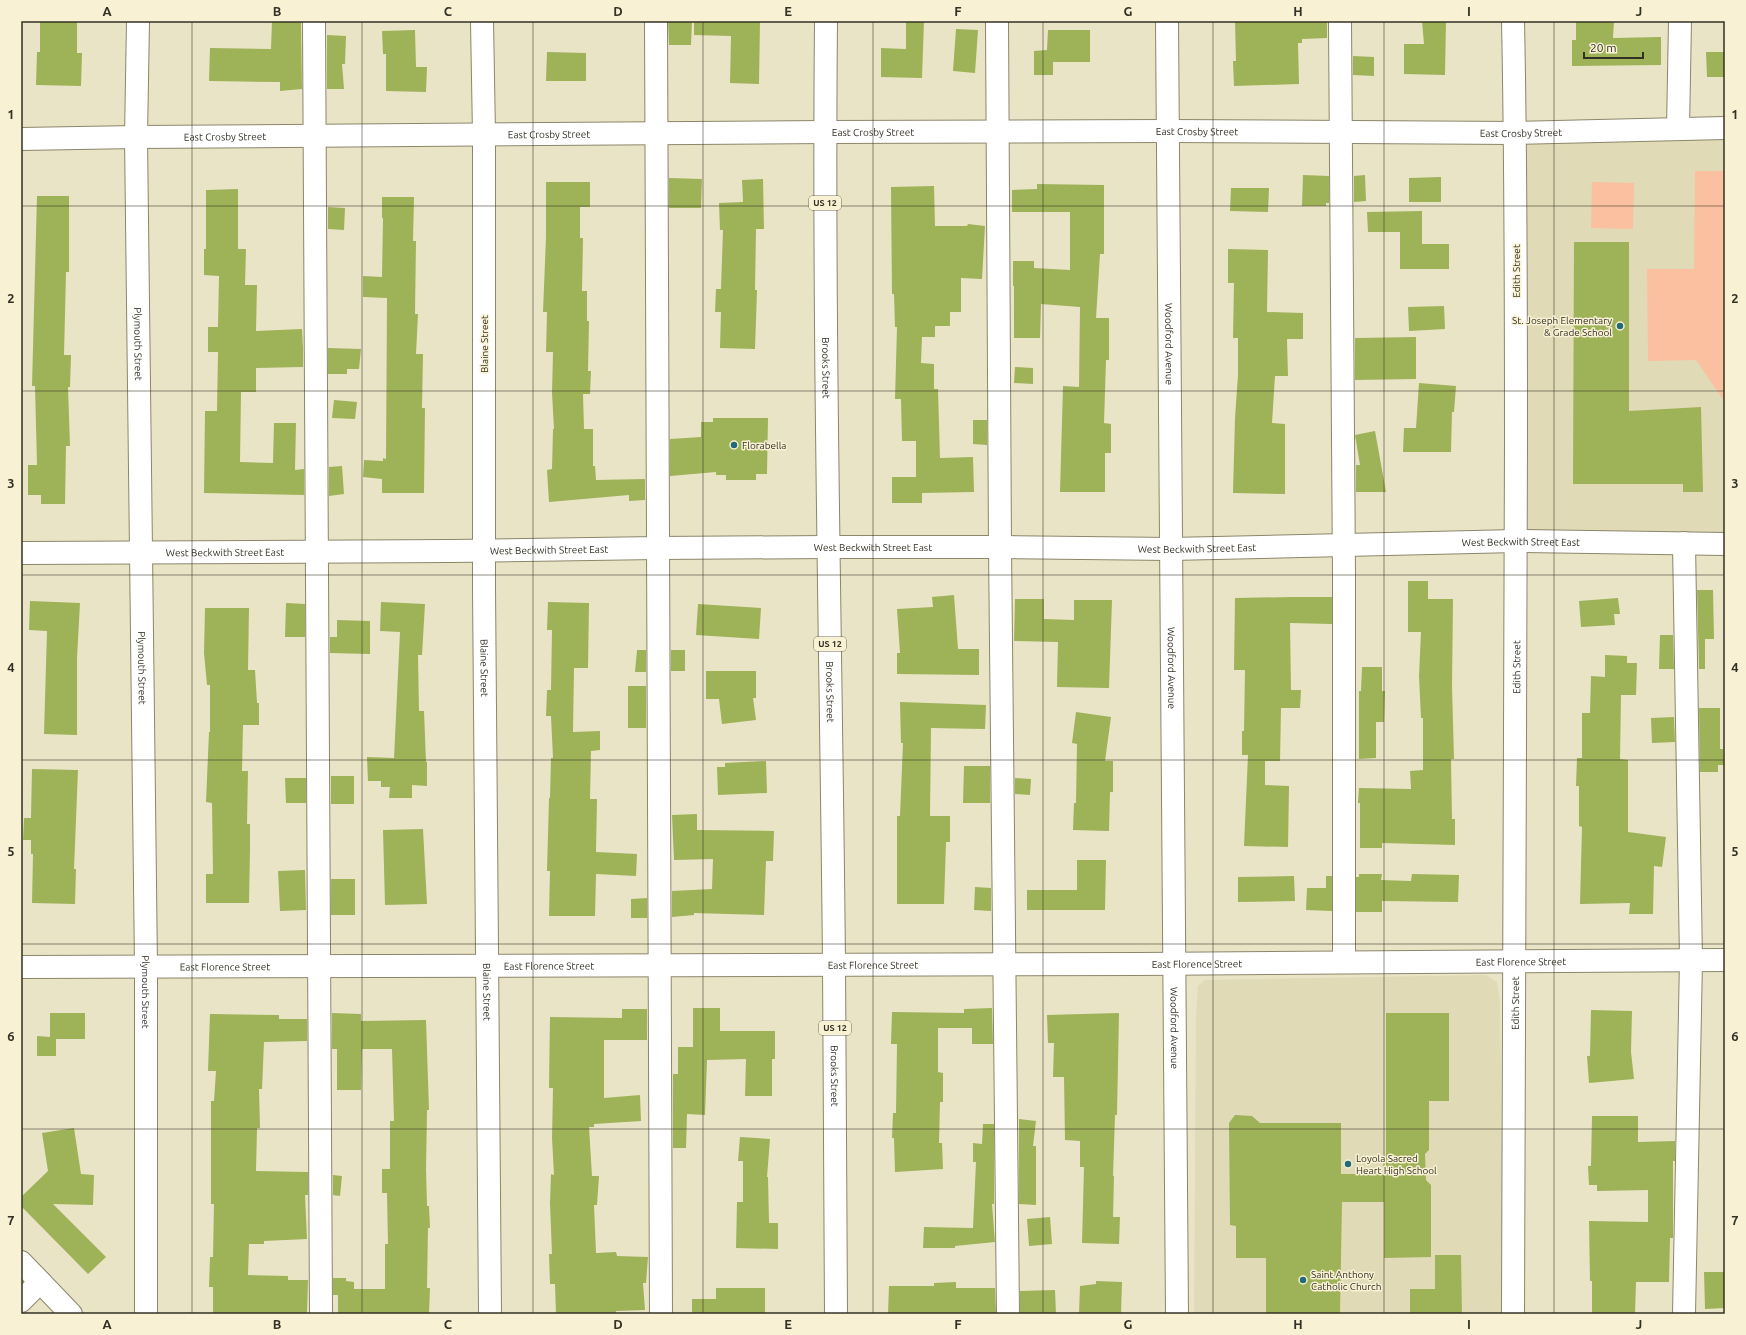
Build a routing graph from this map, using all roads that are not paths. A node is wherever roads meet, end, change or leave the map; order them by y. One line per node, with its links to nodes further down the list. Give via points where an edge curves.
1 (138, 21): 21 (main road, Plymouth Street)
2 (314, 21): 20 (main road)
3 (482, 21): 19 (main road, Blaine Street)
4 (656, 21): 17 (main road)
5 (826, 21): 15 (main road, Brooks Street / US 12)
6 (997, 21): 13 (main road)
7 (1167, 21): 14 (main road, Woodford Avenue)
8 (1340, 21): 16 (main road)
9 (1513, 21): 18 (main road, Edith Street)
10 (1680, 21): 12 (main road)
11 (1725, 128): 12 (main road, East Crosby Street)
12 (1678, 129): 18 (main road, East Crosby Street)
13 (999, 131): 14 (main road, East Crosby Street); 15 (main road, East Crosby Street); 28 (main road)
14 (1169, 131): 16 (main road, East Crosby Street); 30 (main road, Woodford Avenue)
15 (825, 132): 17 (main road, East Crosby Street); 27 (main road, Brooks Street / US 12)
16 (1341, 132): 18 (main road, East Crosby Street); 26 (main road)
17 (657, 133): 19 (main road, East Crosby Street); 29 (main road)
18 (1515, 133): 23 (main road, Edith Street)
19 (484, 135): 20 (main road, East Crosby Street); 31 (main road, Blaine Street)
20 (315, 136): 21 (main road, East Crosby Street); 32 (main road)
21 (136, 137): 22 (main road, East Crosby Street); 34 (main road, Plymouth Street)
22 (21, 139)
23 (1516, 541): 24 (main road, West Beckwith Street East); 26 (main road, West Beckwith Street East); 37 (main road, Edith Street)
24 (1684, 543): 25 (main road, West Beckwith Street East); 35 (main road)
25 (1725, 544)
26 (1344, 545): 30 (main road, West Beckwith Street East); 38 (main road)
27 (828, 547): 28 (main road, West Beckwith Street East); 29 (main road, West Beckwith Street East); 39 (main road, Brooks Street / US 12)
28 (1000, 547): 30 (main road, West Beckwith Street East); 40 (main road)
29 (657, 548): 31 (main road, West Beckwith Street East); 42 (main road)
30 (1171, 549): 41 (main road, Woodford Avenue)
31 (484, 551): 32 (main road, West Beckwith Street East); 44 (main road, Blaine Street)
32 (316, 552): 34 (main road, West Beckwith Street East); 43 (main road)
33 (21, 553): 34 (main road, West Beckwith Street East)
34 (142, 553): 46 (main road, Plymouth Street)
35 (1691, 960): 36 (main road, East Florence Street); 37 (main road, East Florence Street); 59 (main road)
36 (1725, 960)
37 (1516, 961): 38 (main road, East Florence Street); 58 (main road, Edith Street)
38 (1344, 962): 41 (main road, East Florence Street)
39 (834, 964): 40 (main road, East Florence Street); 42 (main road, East Florence Street); 55 (main road, Brooks Street / US 12)
40 (1005, 964): 41 (main road, East Florence Street); 56 (main road)
41 (1175, 964): 57 (main road, Woodford Avenue)
42 (659, 965): 44 (main road, East Florence Street); 54 (main road)
43 (320, 966): 44 (main road, East Florence Street); 46 (main road, East Florence Street); 52 (main road)
44 (488, 966): 53 (main road, Blaine Street)
45 (21, 967): 46 (main road, East Florence Street)
46 (146, 967): 51 (main road, Plymouth Street)
47 (21, 1262): 48 (main road)
48 (40, 1282): 49 (main road); 50 (main road)
49 (21, 1301)
50 (71, 1314)
51 (146, 1314)
52 (321, 1314)
53 (490, 1314)
54 (661, 1314)
55 (836, 1314)
56 (1008, 1314)
57 (1177, 1314)
58 (1513, 1314)
59 (1684, 1314)

